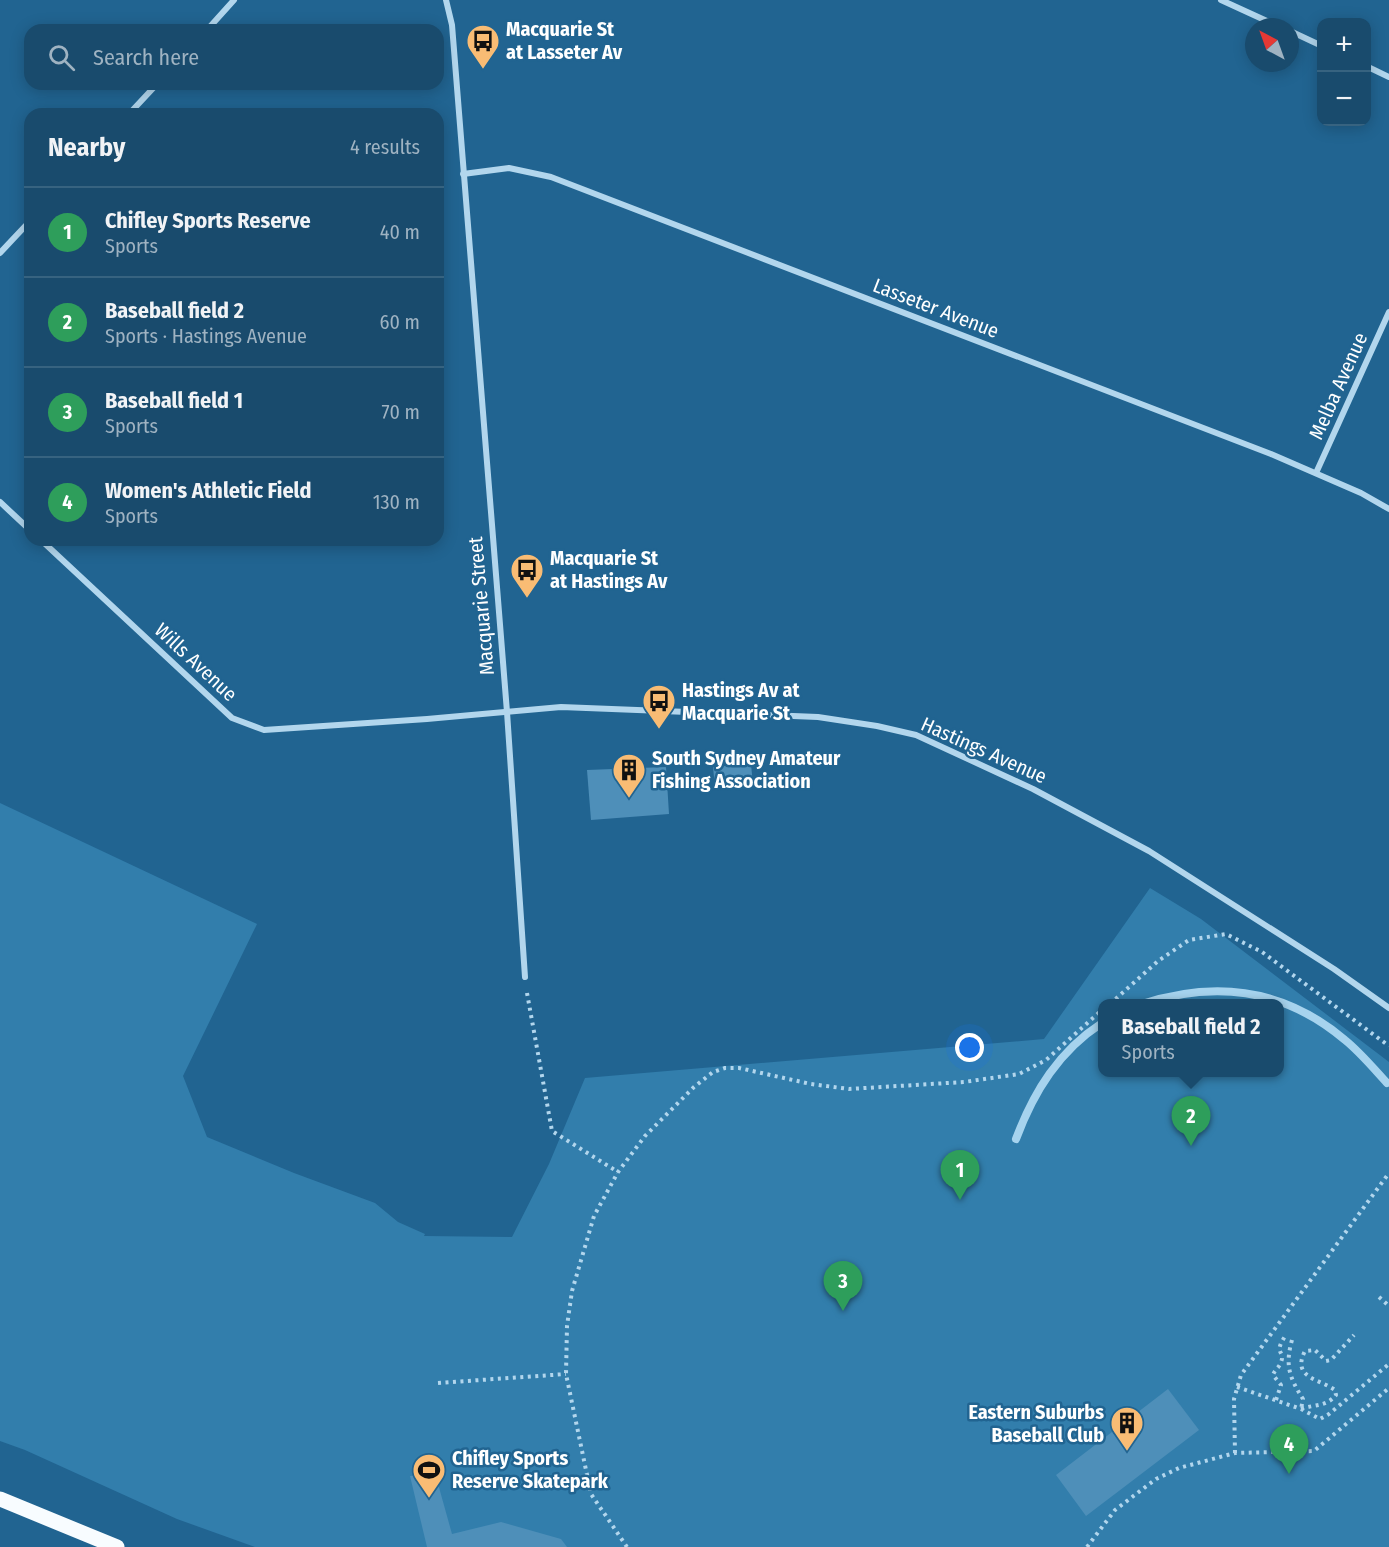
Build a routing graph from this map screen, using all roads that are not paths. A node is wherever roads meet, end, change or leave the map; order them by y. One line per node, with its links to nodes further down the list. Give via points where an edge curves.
1 (234, 0): 5 (street)
2 (446, 0): 12 (street, Macquarie Street, via 452,25)
3 (1221, 0): 4 (street)
4 (1260, 18)
5 (212, 24)
6 (1299, 36): 7 (street)
7 (1317, 44)
8 (1371, 68): 9 (street)
9 (1389, 77)
10 (151, 90): 11 (street)
11 (135, 108)
12 (463, 174): 16 (street, Lasseter Avenue, via 509,168 550,177); 21 (street, Macquarie Street)
13 (24, 227): 14 (street)
14 (0, 253)
15 (1389, 312): 16 (street, Melba Avenue)
16 (1316, 473): 18 (street, Lasseter Avenue)
17 (0, 502): 19 (street)
18 (1389, 509)
19 (24, 524)
20 (47, 546): 21 (street, Wills Avenue, via 232,718 264,730)
21 (507, 712): 22 (street, Macquarie Street); 23 (street, Hastings Avenue, via 561,707 818,717 916,735 1033,789 1149,851)
22 (525, 977)
23 (1389, 1008)
24 (0, 1499): 25 (main road)
25 (117, 1547)

